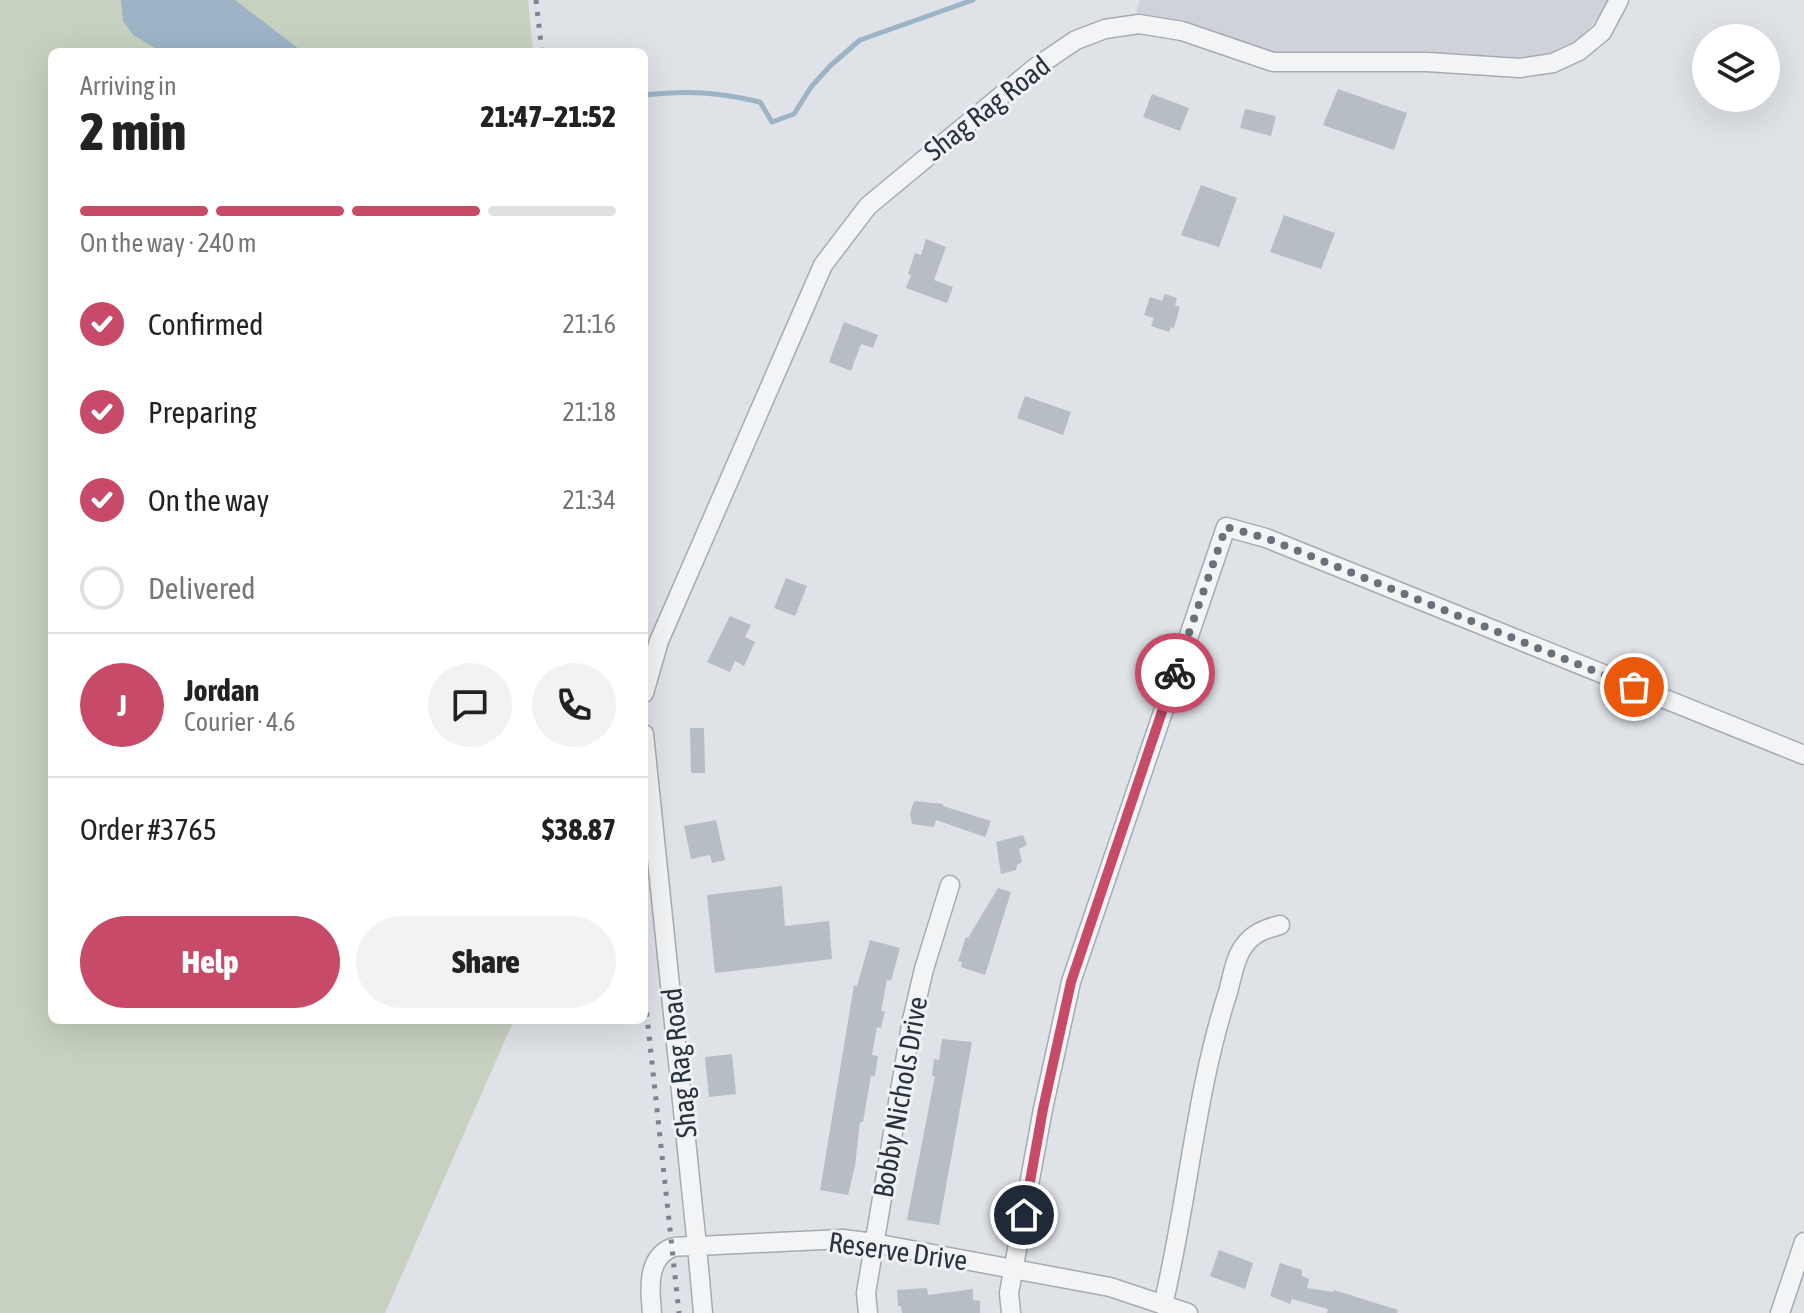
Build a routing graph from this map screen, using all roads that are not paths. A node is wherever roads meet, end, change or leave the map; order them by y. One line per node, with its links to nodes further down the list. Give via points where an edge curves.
1 (1619, 0): 2 (street, Shag Rag Road, via 1602,32 1579,51 1553,63 1520,68 1273,62 1182,31 1139,24 1076,40 1036,67 868,206 823,265 659,641)
2 (648, 679)
3 (1804, 755): 10 (street, via 1266,538 1226,527 1071,982)
4 (648, 773): 9 (street, Shag Rag Road)
5 (950, 885): 8 (street, Bobby Nichols Drive, via 912,1020)
6 (1280, 925): 11 (street, via 1261,930 1243,947 1224,1006)
7 (1804, 1242): 17 (street)
8 (874, 1243): 9 (street, Reserve Drive, via 843,1239); 10 (street, Reserve Drive); 14 (street, Bobby Nichols Drive)
9 (697, 1246): 12 (street, via 672,1247 657,1260 650,1275); 13 (street, Shag Rag Road)
10 (1014, 1268): 11 (street, Reserve Drive, via 1110,1287); 15 (street)
11 (1163, 1305): 16 (street, Reserve Drive)
12 (652, 1313)
13 (703, 1313)
14 (868, 1313)
15 (1011, 1313)
16 (1188, 1313)
17 (1780, 1313)

